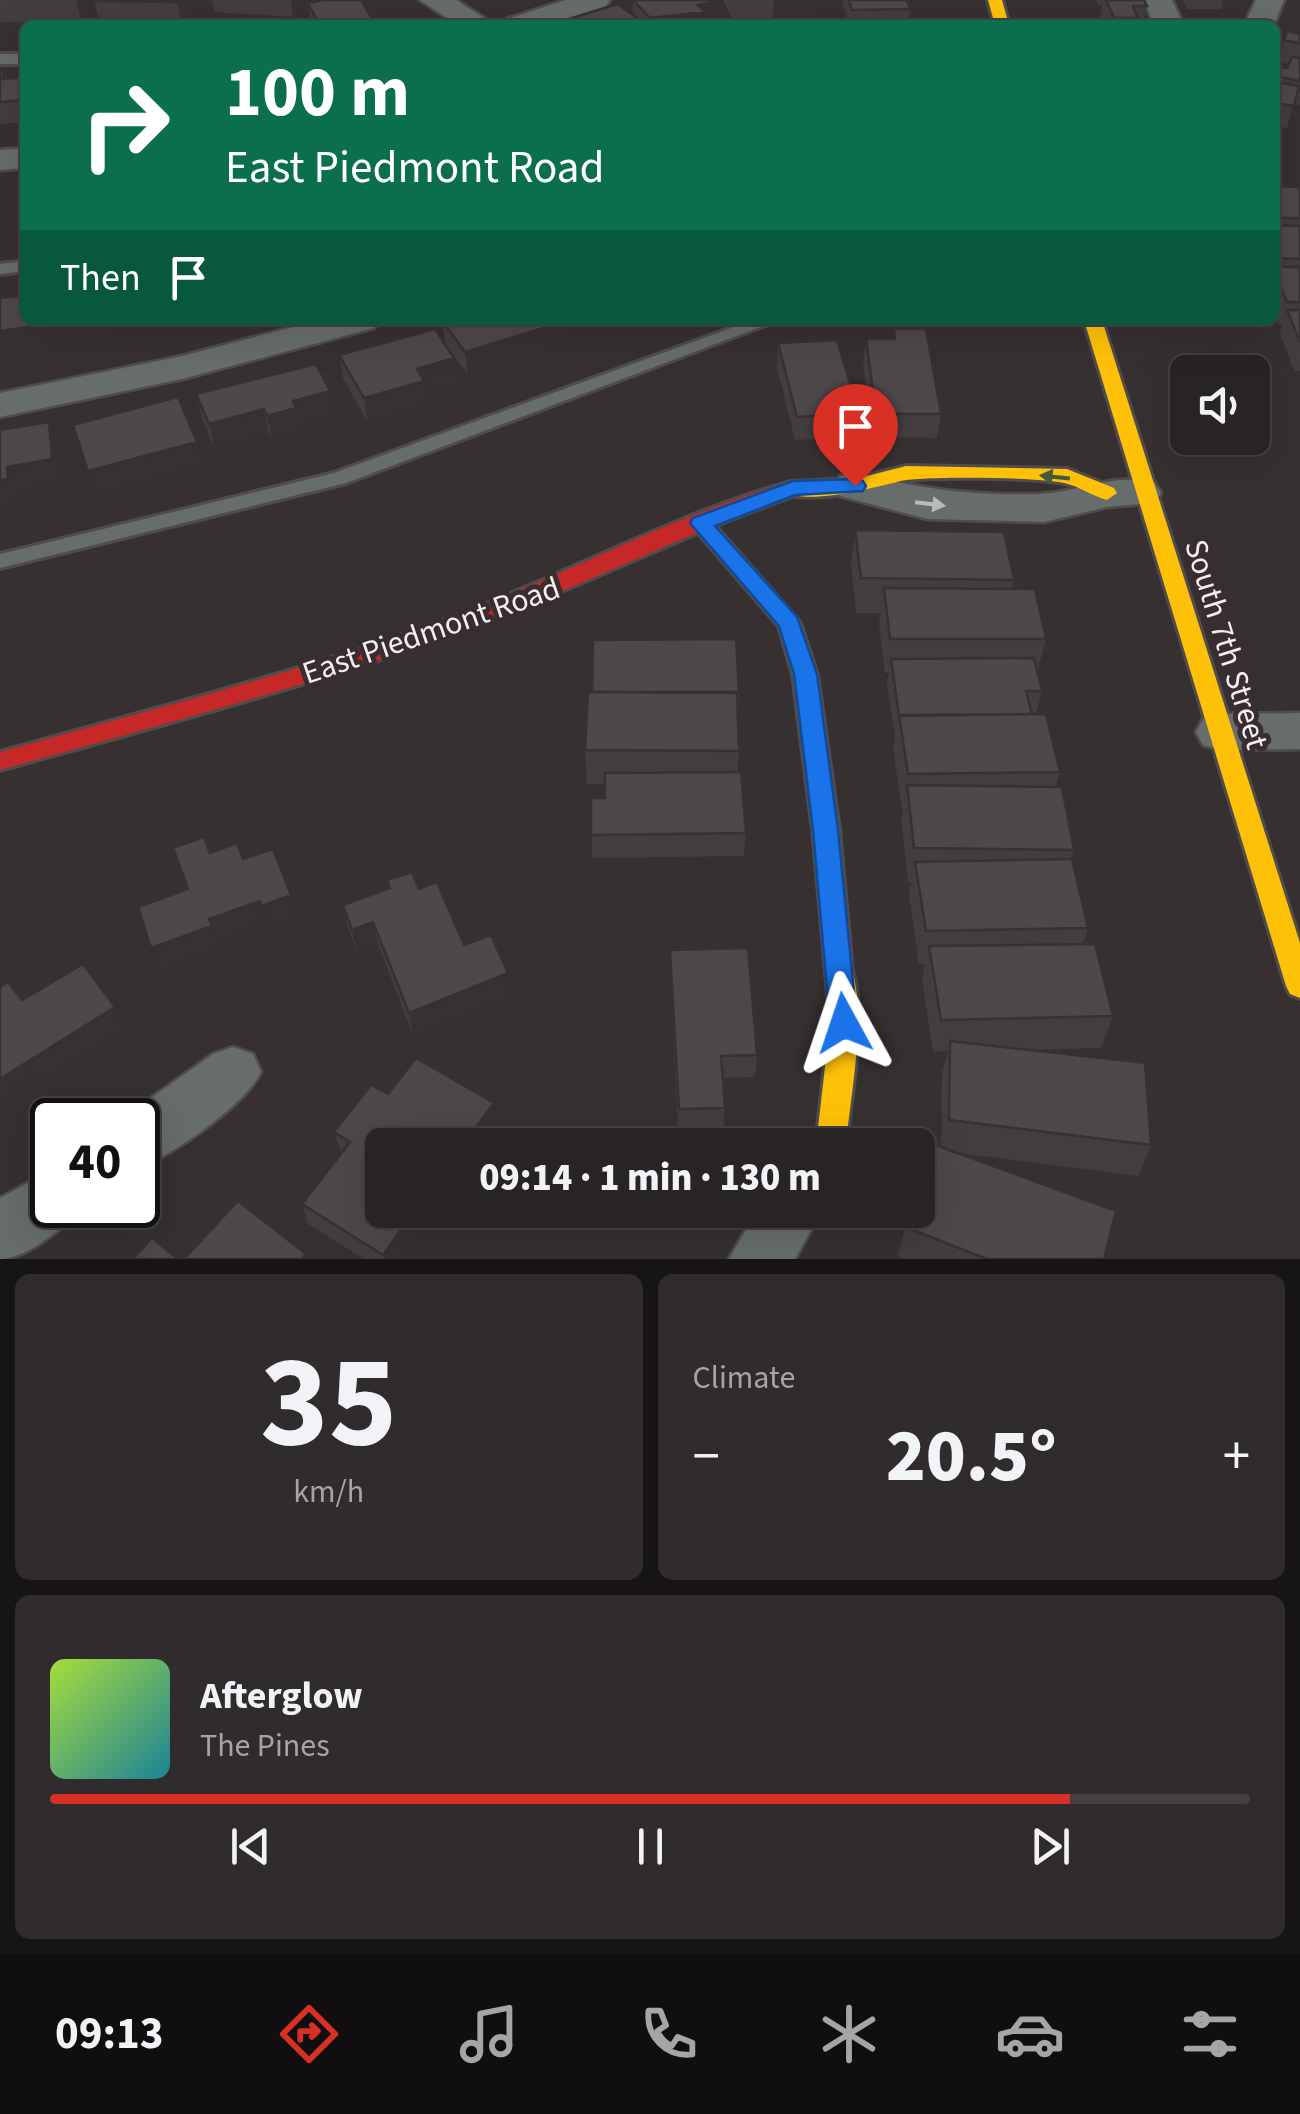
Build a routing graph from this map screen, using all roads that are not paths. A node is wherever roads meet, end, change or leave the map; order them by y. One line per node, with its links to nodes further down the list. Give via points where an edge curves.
1 (434, 0): 3 (street)
2 (596, 0): 4 (street)
3 (471, 20)
4 (532, 20)
5 (344, 325): 8 (street, via 238,356)
6 (756, 325): 12 (lane, via 339,478)
7 (1094, 325): 10 (street, South 7th Street)
8 (0, 404)
9 (855, 486): 10 (street, East Piedmont Road, via 927,505 1004,490 1044,508); 11 (street, East Piedmont Road, via 793,488)
10 (1127, 493): 14 (street, South 7th Street)
11 (701, 523): 15 (street, East Piedmont Road, via 453,626); 19 (street, via 789,623 805,674 844,1023)
12 (0, 562)
13 (1300, 731): 14 (street)
14 (1220, 732): 16 (street, South 7th Street)
15 (0, 762)
16 (1300, 986)
17 (233, 1072): 18 (street)
18 (160, 1125)
19 (833, 1128)
20 (30, 1213): 22 (street)
21 (780, 1228): 23 (street)
22 (0, 1233)
23 (760, 1259)

